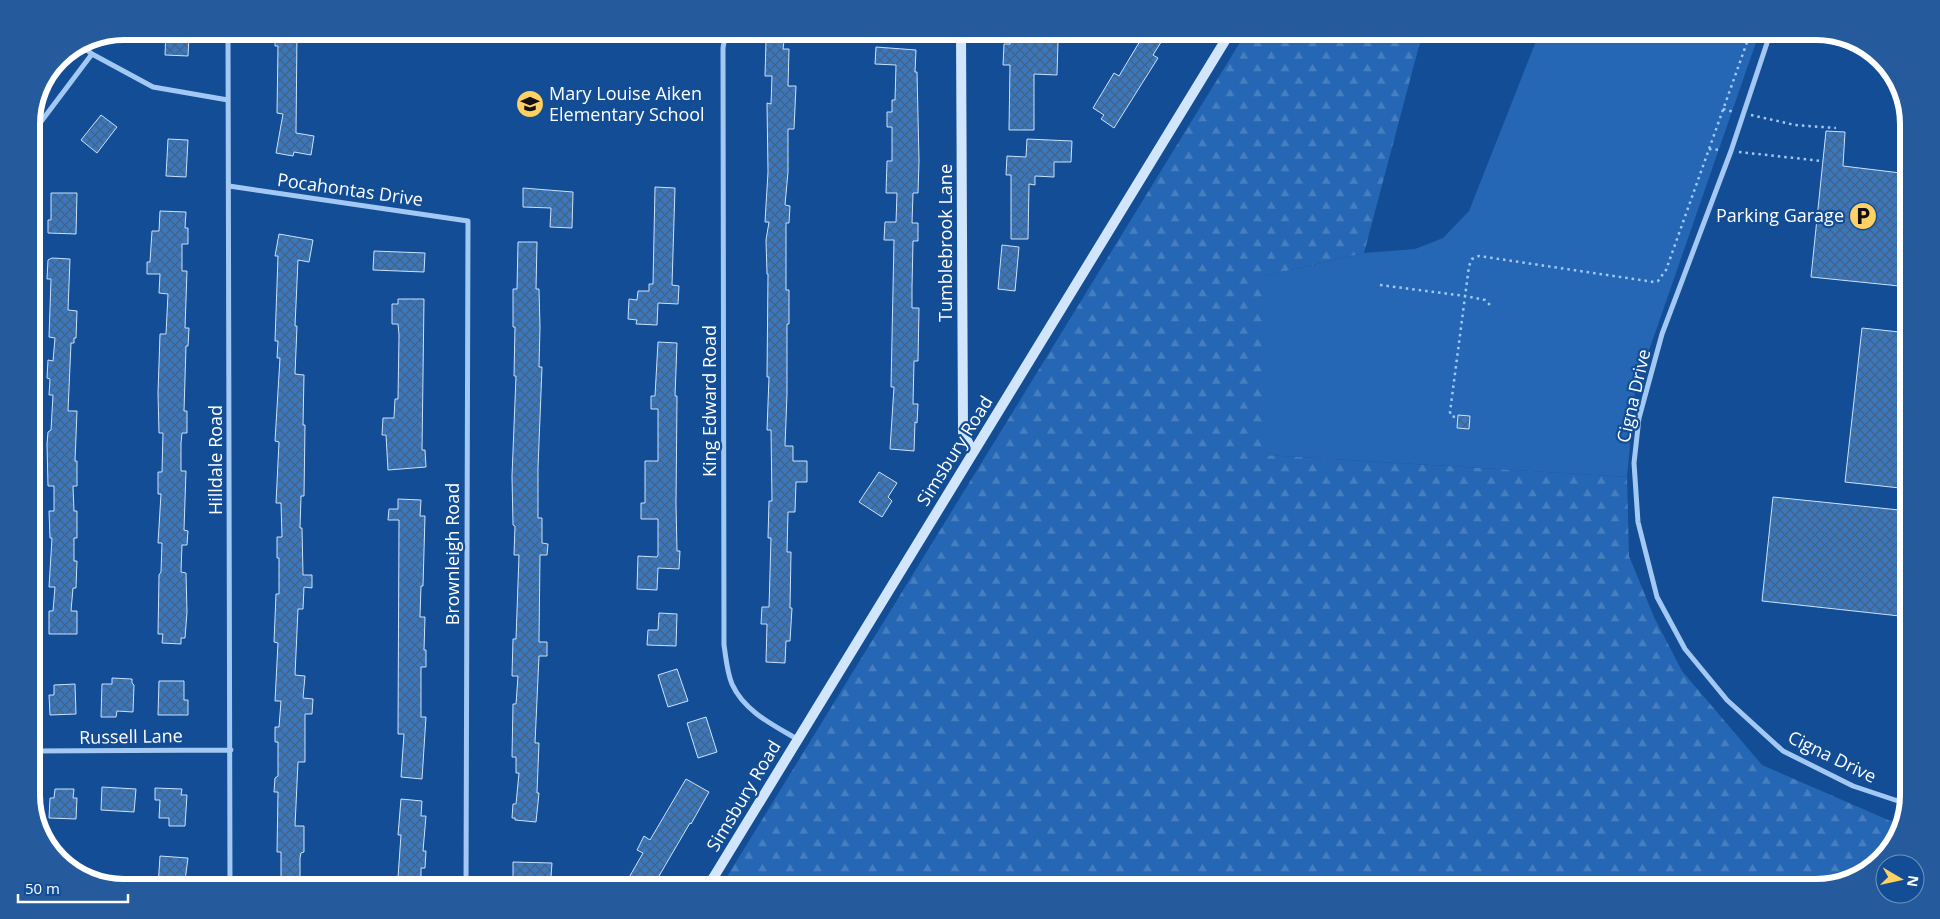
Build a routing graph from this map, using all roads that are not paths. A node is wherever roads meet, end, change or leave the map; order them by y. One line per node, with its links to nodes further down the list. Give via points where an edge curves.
1 (228, 40): 8 (street, Hilldale Road)
2 (724, 40): 13 (street, King Edward Road, via 724,645 732,684 743,700 756,713)
3 (961, 40): 12 (main road, Tumblebrook Lane, via 963,432)
4 (1227, 40): 12 (main road, Simsbury Road)
5 (1768, 40): 16 (street, Cigna Drive, via 1731,151 1662,334 1639,418 1634,463 1638,522 1657,596 1685,649 1727,700 1783,751 1853,786)
6 (86, 49): 7 (street)
7 (92, 54): 8 (street, via 153,87); 9 (street)
8 (228, 100): 10 (street, Hilldale Road)
9 (40, 123)
10 (229, 186): 11 (street, Pocahontas Drive); 14 (street, Hilldale Road)
11 (468, 221): 18 (street, Brownleigh Road)
12 (973, 453): 13 (main road, Simsbury Road)
13 (797, 739): 19 (main road, Simsbury Road)
14 (231, 750): 15 (street, Russell Lane); 17 (street, Hilldale Road)
15 (40, 752)
16 (1899, 801)
17 (230, 879)
18 (466, 879)
19 (712, 879)

